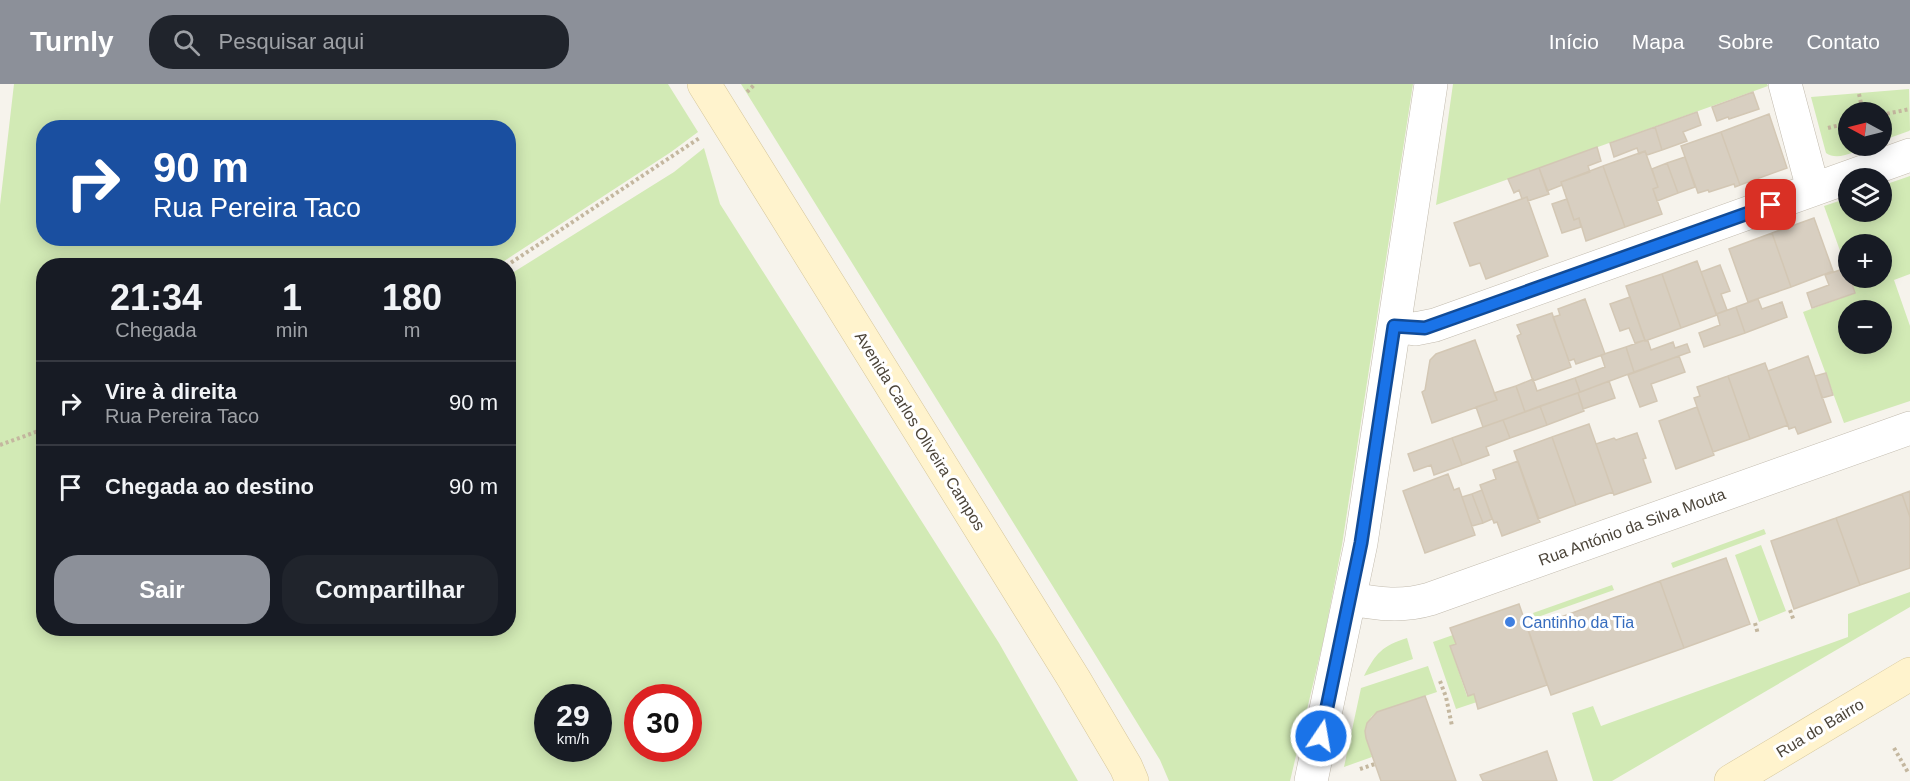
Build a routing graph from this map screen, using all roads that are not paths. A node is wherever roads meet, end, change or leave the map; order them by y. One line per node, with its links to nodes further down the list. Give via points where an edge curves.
1 (704, 84): 10 (main road, Avenida Carlos Oliveira Campos, via 1074,679)
2 (1431, 84): 6 (street)
3 (1785, 84): 5 (street)
4 (1910, 155): 5 (street)
5 (1814, 189): 6 (street, via 1435,325 1415,329)
6 (1394, 326): 8 (street)
7 (1910, 428): 8 (street, Rua António da Silva Mouta, via 1417,603)
8 (1351, 599): 11 (street)
9 (1910, 674): 12 (main road, Rua do Bairro)
10 (1132, 781)
11 (1311, 781)
12 (1731, 781)

